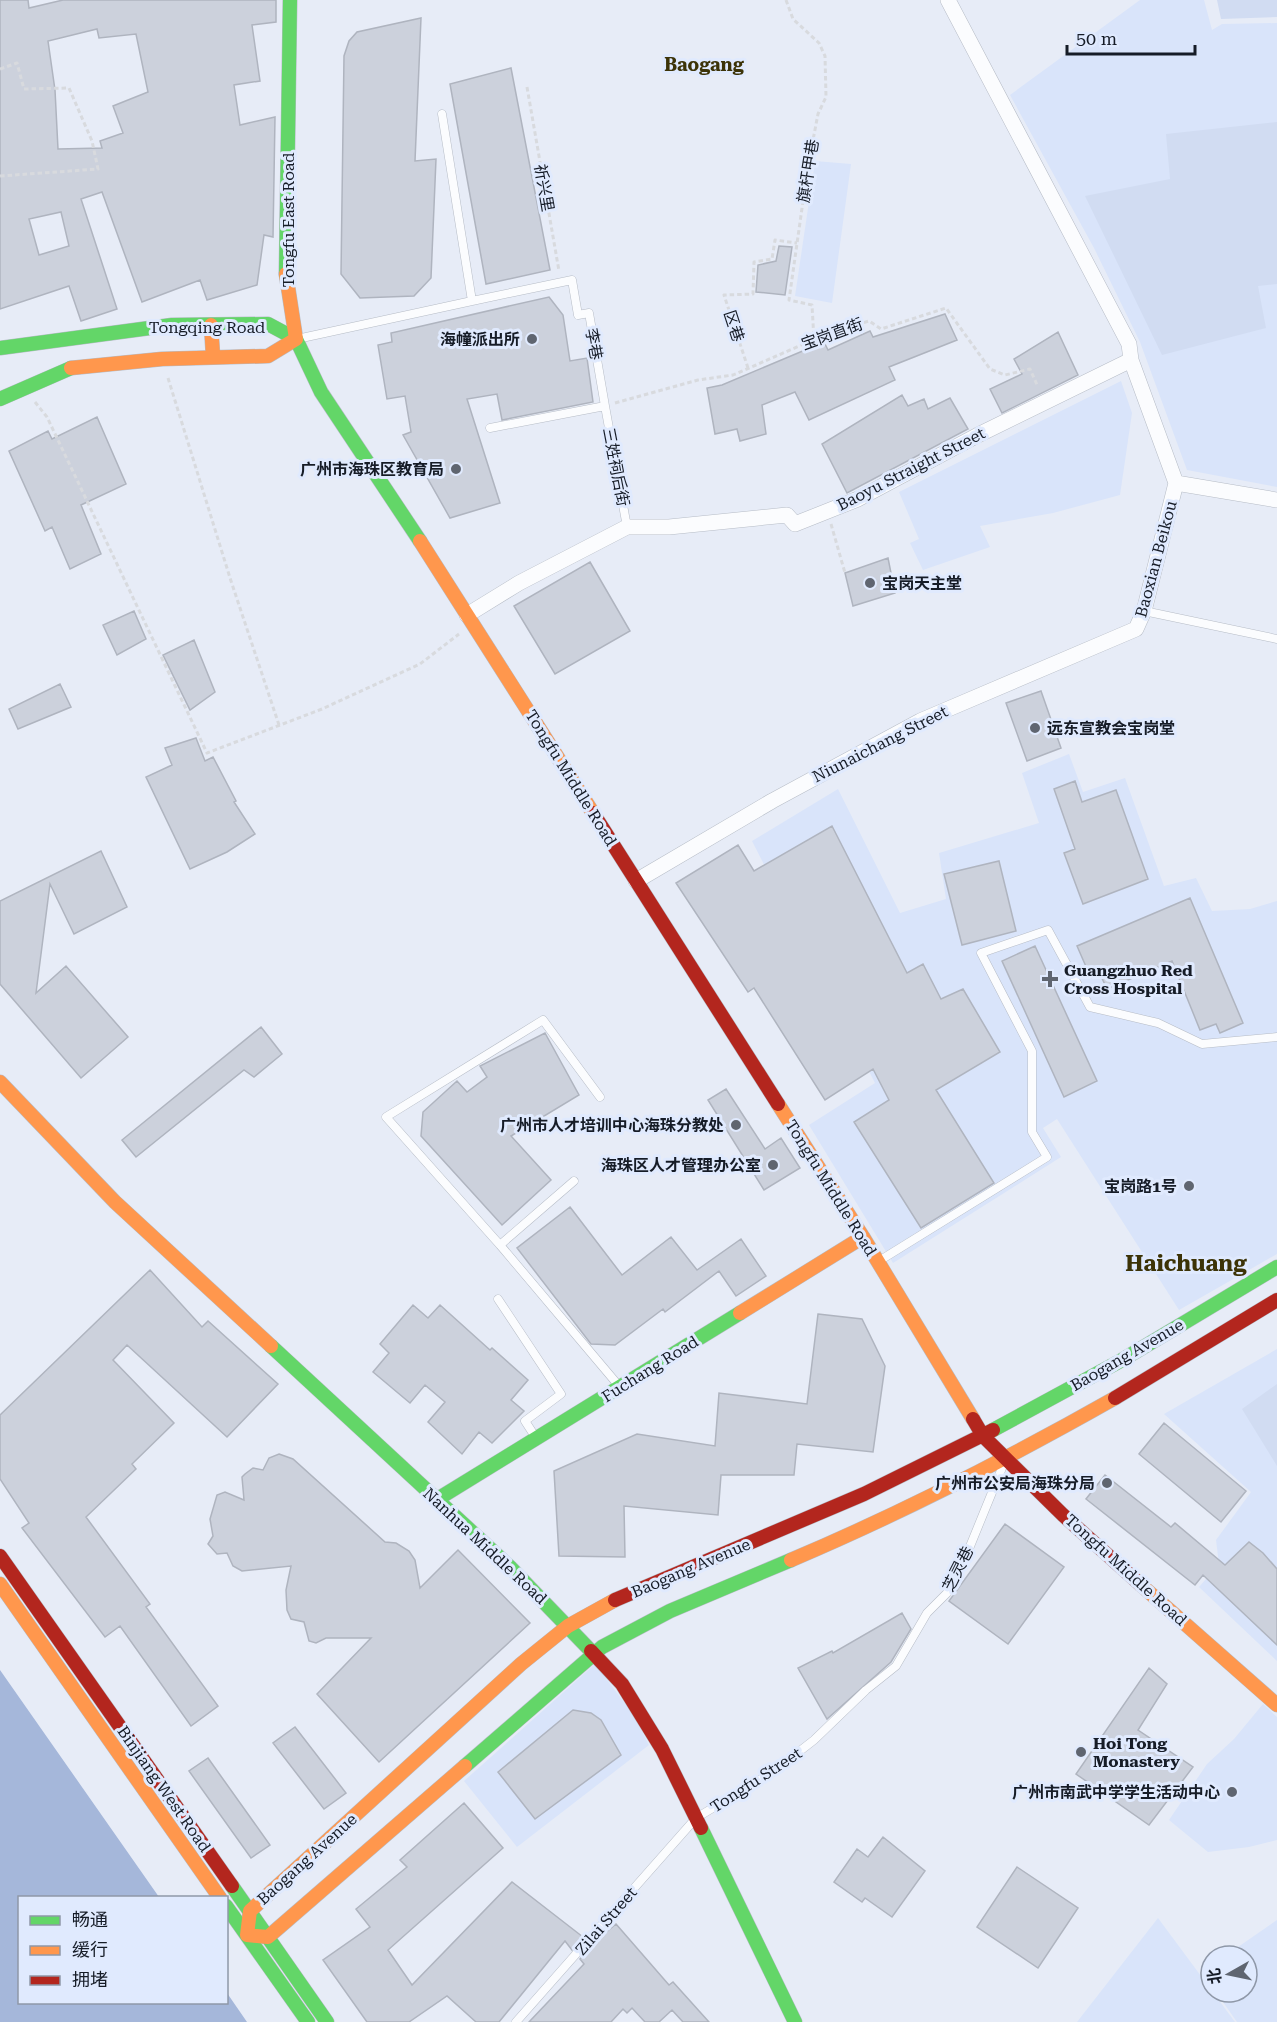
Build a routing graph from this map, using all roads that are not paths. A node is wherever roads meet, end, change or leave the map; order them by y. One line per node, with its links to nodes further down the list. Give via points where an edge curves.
1 (290, 0): 6 (main road, Tongfu East Road, via 286,279)
2 (948, 0): 9 (street, via 1129,344)
3 (442, 114): 4 (lane)
4 (472, 301): 6 (lane, 李巷); 11 (lane, 李巷, via 572,280 578,315 589,313)
5 (211, 325): 6 (main road, Tongqing Road, via 268,324); 7 (main road, Tongqing Road, via 128,329); 8 (main road)
6 (296, 339): 8 (main road, Tongqing Road, via 268,356); 17 (main road, Tongfu East Road, via 321,392)
7 (0, 348)
8 (213, 356): 10 (main road, Tongqing Road, via 71,368)
9 (1131, 360): 13 (street); 15 (street, Baoyu Straight Street, via 858,499 795,524 787,515 669,527)
10 (0, 399)
11 (605, 406): 12 (lane); 15 (lane, 三姓祠后街)
12 (490, 428)
13 (1176, 483): 14 (street, Baoxian Beikou); 16 (street, Baoxian Beikou)
14 (1277, 500)
15 (627, 527): 17 (street, Baoyu Straight Street)
16 (1144, 611): 18 (street, Baoxian Beikou); 19 (lane)
17 (467, 615): 20 (main road, Tongfu Middle Road)
18 (1136, 629): 20 (street, Niunaichang Street, via 920,721)
19 (1277, 639)
20 (636, 881): 25 (main road, Tongfu Middle Road)
21 (1277, 1037): 27 (lane, via 1202,1044 1158,1023 1090,1007 1048,930 981,953 1032,1051 1032,1132 1047,1157)
22 (0, 1082): 35 (main road, Nanhua Middle Road, via 66,1153 193,1277)
23 (600, 1097): 26 (lane, via 543,1020 386,1117)
24 (574, 1181): 26 (lane)
25 (863, 1237): 27 (main road, Tongfu Middle Road); 31 (main road, Fuchang Road)
26 (500, 1245): 31 (lane)
27 (878, 1262): 32 (main road, Tongfu Middle Road)
28 (1277, 1267): 32 (main road, Baogang Avenue, via 1122,1360)
29 (498, 1299): 33 (lane, via 561,1394 525,1420)
30 (1277, 1300): 34 (main road, Baogang Avenue)
31 (620, 1388): 33 (main road, Fuchang Road)
32 (983, 1436): 34 (main road, Tongfu Middle Road); 38 (main road, Baogang Avenue, via 811,1518 610,1602)
33 (537, 1439): 35 (main road, Fuchang Road)
34 (1006, 1460): 39 (main road, Baogang Avenue, via 892,1516 670,1611); 40 (lane, 芝灵巷, via 947,1593 927,1613 896,1666); 41 (main road, Tongfu Middle Road)
35 (436, 1500): 38 (main road, Nanhua Middle Road)
36 (0, 1556): 45 (main road, Binjiang West Road)
37 (0, 1584): 43 (main road, Binjiang West Road)
38 (568, 1626): 39 (main road, Nanhua Middle Road); 45 (main road, Baogang Avenue, via 521,1664)
39 (594, 1652): 42 (main road, Nanhua Middle Road, via 637,1705); 47 (main road, Baogang Avenue)
40 (866, 1690): 42 (lane, Tongfu Street, via 814,1740 773,1772)
41 (1277, 1705)
42 (696, 1818): 50 (lane, Zilai Street); 51 (main road, Nanhua Middle Road)
43 (219, 1896)
44 (228, 1909): 46 (main road)
45 (250, 1911): 46 (main road, Baogang Avenue); 47 (main road, Binjiang West Road)
46 (247, 1935): 47 (main road); 48 (main road)
47 (268, 1937): 49 (main road, Binjiang West Road)
48 (308, 2022)
49 (327, 2022)
50 (516, 2022)
51 (795, 2022)

